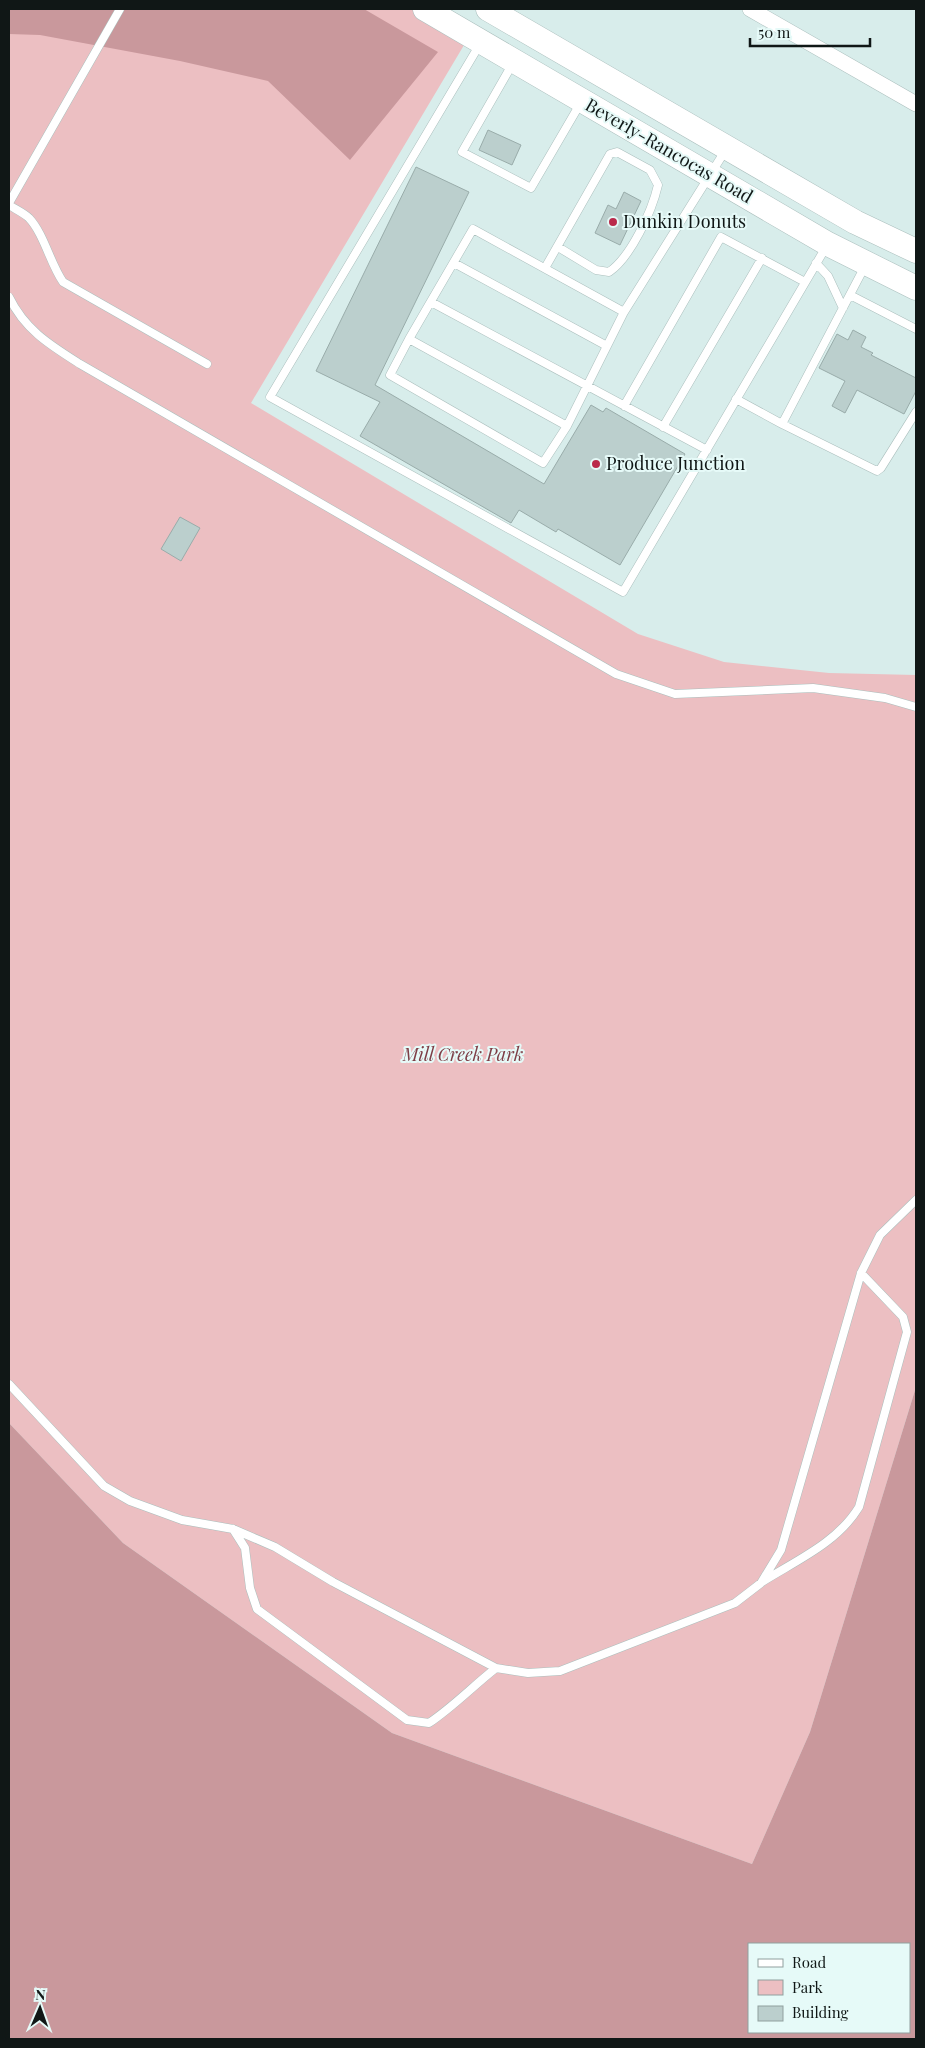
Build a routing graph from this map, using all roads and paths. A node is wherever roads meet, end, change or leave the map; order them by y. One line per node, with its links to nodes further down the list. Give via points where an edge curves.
1 (120, 9): 11 (lane)
2 (425, 9): 5 (main road, Beverly-Rancocas Road)
3 (488, 9): 9 (main road, Beverly-Rancocas Road)
4 (750, 9): 8 (street)
5 (482, 42): 6 (main road, Beverly-Rancocas Road); 37 (lane, via 270,396 623,592)
6 (514, 61): 7 (main road, Beverly-Rancocas Road); 7 (lane, via 462,152 531,188)
7 (582, 100): 10 (main road, Beverly-Rancocas Road)
8 (916, 104)
9 (727, 148): 10 (lane); 13 (main road, Beverly-Rancocas Road, via 855,222)
10 (709, 174): 14 (main road, Beverly-Rancocas Road); 25 (lane)
11 (9, 204): 29 (lane, via 29,218 52,267 63,282)
12 (558, 247): 12 (lane, via 596,270 608,272 620,264 654,202 658,185 650,170 617,152 610,154); 18 (lane)
13 (916, 251)
14 (822, 253): 17 (main road, Beverly-Rancocas Road); 19 (lane); 24 (lane, via 828,276)
15 (762, 258): 19 (lane); 32 (lane, via 724,237 718,239); 36 (lane)
16 (454, 262): 18 (lane, via 474,229); 23 (lane); 28 (lane)
17 (866, 264): 20 (main road, Beverly-Rancocas Road); 21 (lane)
18 (545, 268): 25 (lane)
19 (805, 282): 31 (lane)
20 (916, 288)
21 (850, 295): 24 (lane); 26 (lane)
22 (9, 297): 38 (lane, via 25,323 47,343 80,364 616,674 675,694 813,688 885,698)
23 (431, 302): 27 (lane); 30 (lane)
24 (843, 308): 34 (lane)
25 (624, 312): 28 (lane)
26 (916, 329)
27 (409, 339): 35 (lane); 35 (lane, via 390,374 543,463)
28 (607, 346): 30 (lane)
29 (207, 364)
30 (587, 386): 32 (lane); 35 (lane)
31 (736, 400): 34 (lane); 37 (lane)
32 (624, 406): 36 (lane)
33 (916, 412): 34 (lane, via 877,471)
34 (782, 424)
35 (567, 426)
36 (663, 427): 37 (lane)
37 (707, 450)
38 (916, 707)
39 (916, 1200): 40 (lane, via 880,1235)
40 (861, 1273): 43 (lane, via 781,1550); 43 (lane, via 903,1316 908,1332 859,1507 848,1524 832,1539)
41 (9, 1384): 42 (lane, via 104,1486 130,1501 182,1520)
42 (233, 1529): 44 (lane, via 275,1546 334,1582); 44 (lane, via 245,1548 250,1588 257,1609 407,1720 429,1723)
43 (760, 1583): 44 (lane, via 735,1603 560,1671 528,1673)
44 (496, 1668)

